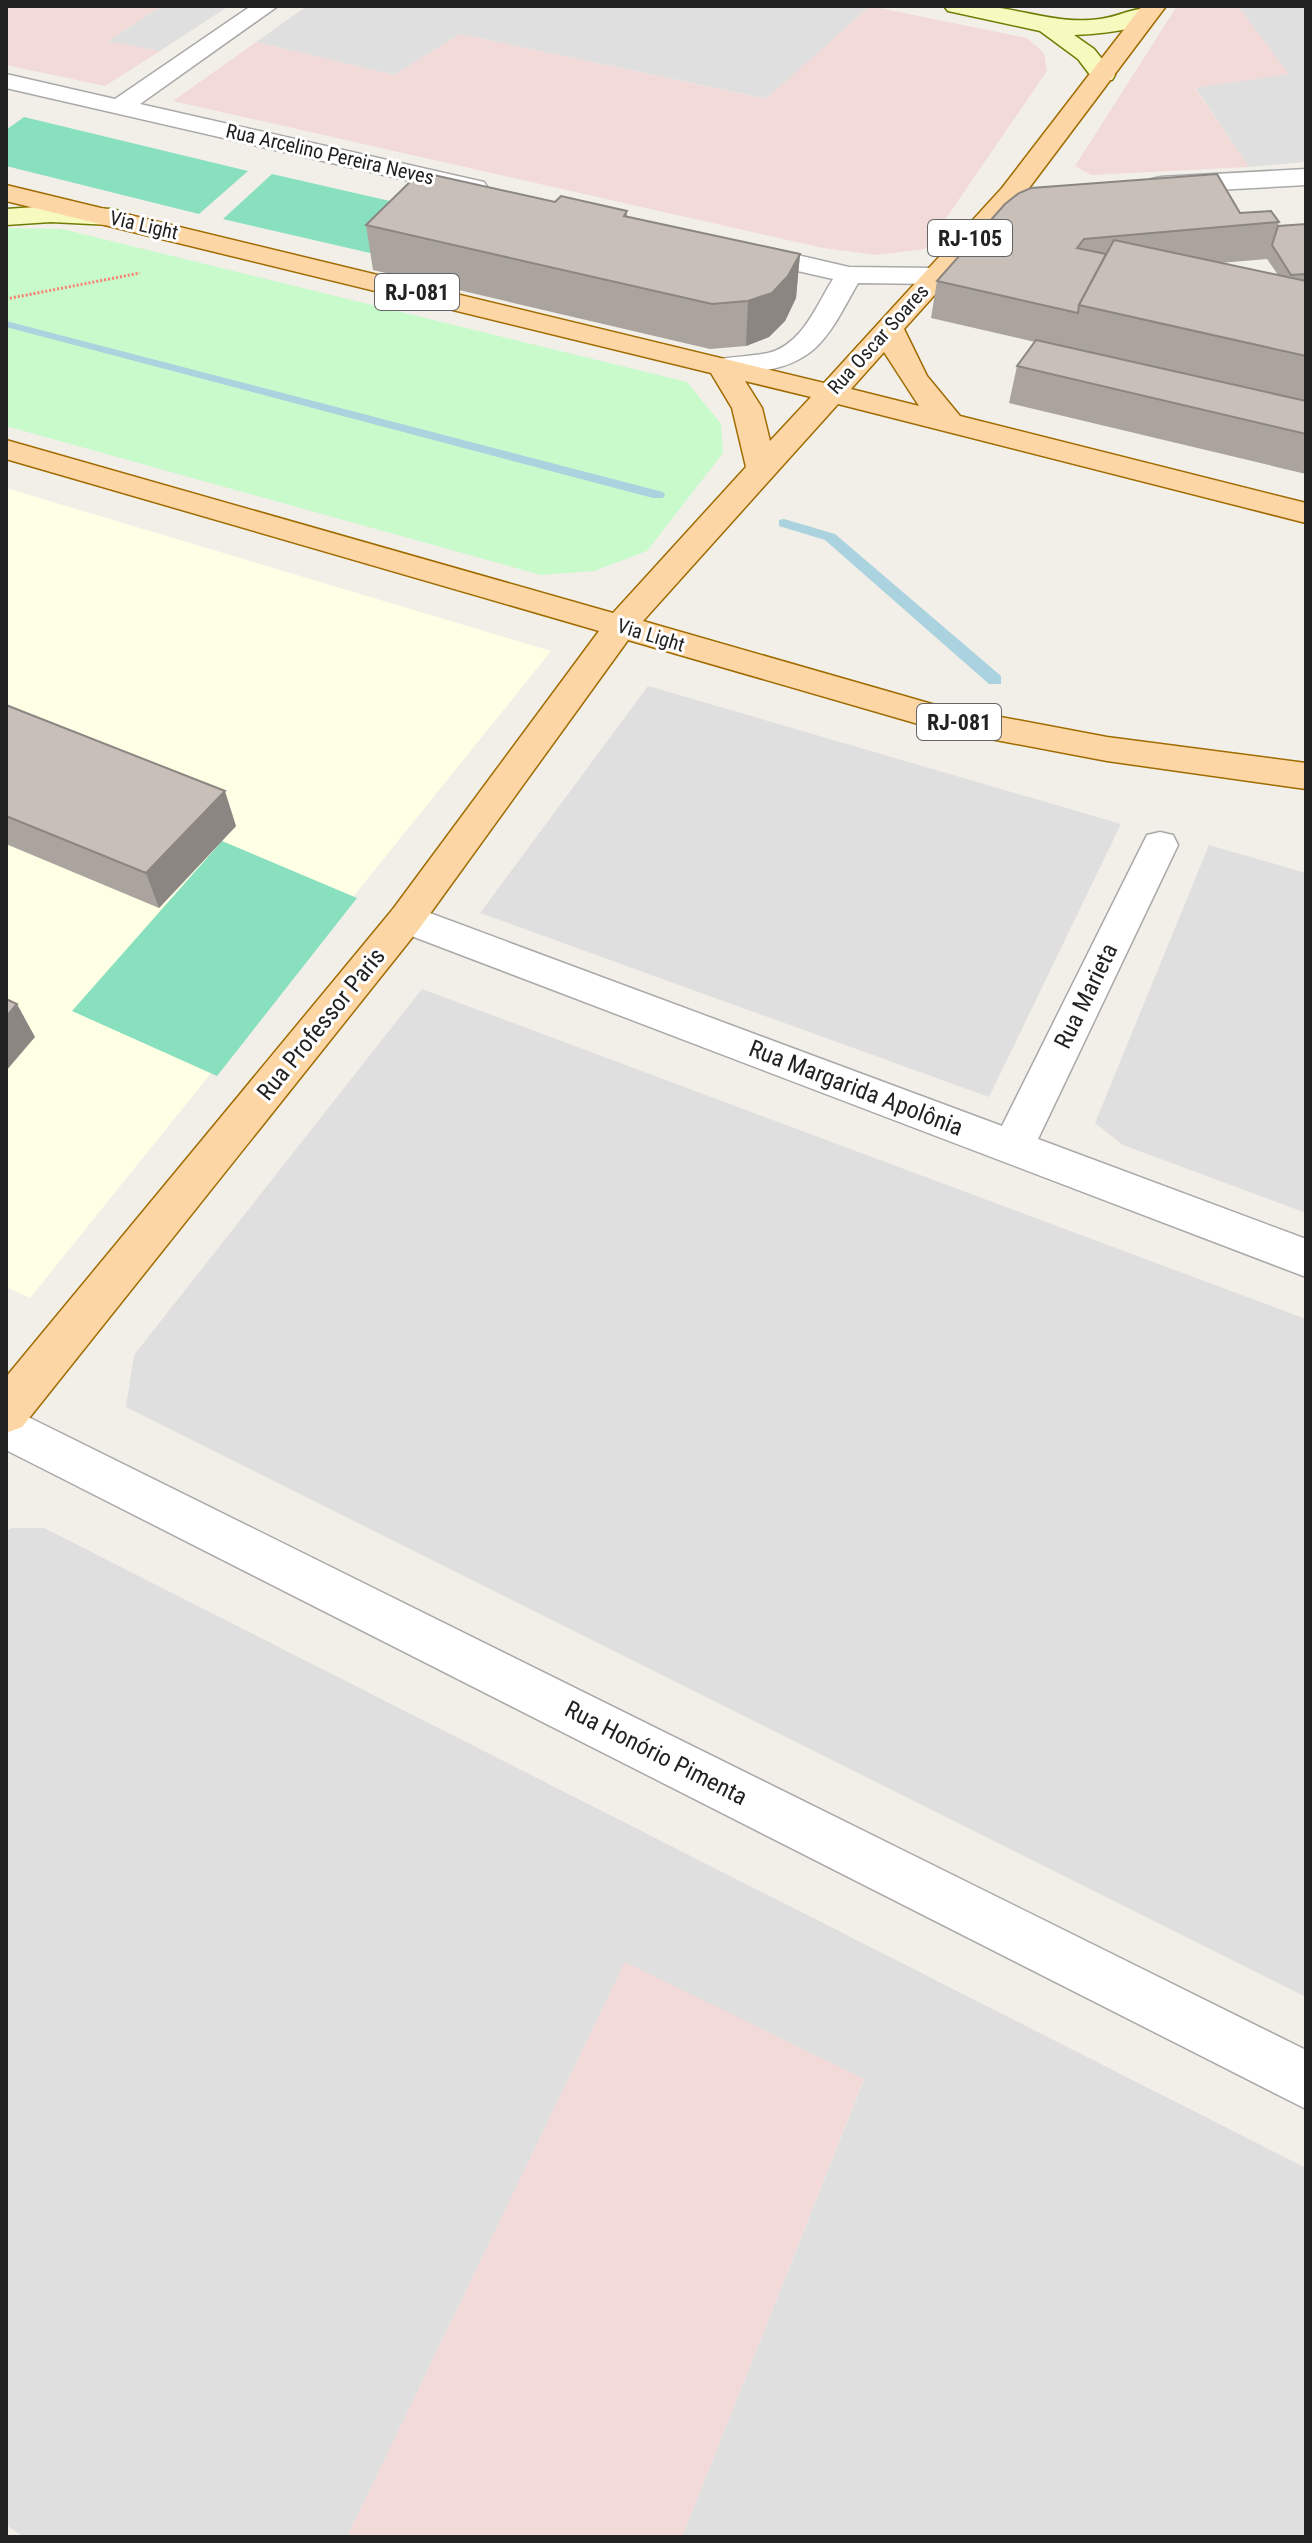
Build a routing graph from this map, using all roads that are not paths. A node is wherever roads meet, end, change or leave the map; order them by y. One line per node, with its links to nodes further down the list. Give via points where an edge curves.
1 (266, 6): 7 (street)
2 (956, 6): 4 (main road, RJ-105)
3 (1150, 10): 4 (main road, RJ-105, via 1107,25); 5 (main road, Rua Oscar Soares / RJ-105)
4 (1049, 28): 5 (main road, RJ-105, via 1078,47)
5 (1103, 75): 13 (main road, Rua Oscar Soares / RJ-105)
6 (6, 81): 7 (street, Rua Arcelino Pereira Neves)
7 (121, 106): 10 (street, Rua Arcelino Pereira Neves)
8 (1306, 177): 9 (street)
9 (1132, 187)
10 (493, 192)
11 (1041, 192): 13 (street)
12 (6, 193): 15 (main road, Via Light / RJ-081)
13 (1011, 194): 18 (main road, Rua Oscar Soares / RJ-105)
14 (6, 217): 15 (main road)
15 (111, 217): 20 (main road, Via Light / RJ-081)
16 (709, 242): 17 (street)
17 (849, 275): 18 (street); 20 (street, via 797,351)
18 (936, 276): 19 (main road, Rua Oscar Soares / RJ-105)
19 (889, 327): 21 (main road, Rua Oscar Soares / RJ-105); 22 (main road, via 911,377)
20 (722, 367): 21 (main road, Via Light / RJ-081); 24 (main road, via 747,408)
21 (827, 394): 22 (main road, Via Light / RJ-081); 24 (main road, Rua Oscar Soares / RJ-105)
22 (949, 422): 25 (main road, Via Light / RJ-081)
23 (6, 449): 26 (main road, Via Light / RJ-081)
24 (762, 468): 26 (main road, Rua Oscar Soares / RJ-105)
25 (1306, 513)
26 (621, 625): 27 (main road, Via Light / RJ-081, via 932,716 1107,749); 29 (main road, Rua Professor Paris)
27 (1306, 776)
28 (1160, 845): 30 (street, Rua Marieta)
29 (406, 919): 30 (street, Rua Margarida Apolônia); 32 (main road, Rua Professor Paris)
30 (1013, 1147): 31 (street, Rua Margarida Apolônia)
31 (1306, 1258)
32 (6, 1412)
33 (6, 1427): 34 (street, Rua Honório Pimenta)
34 (1306, 2080)

